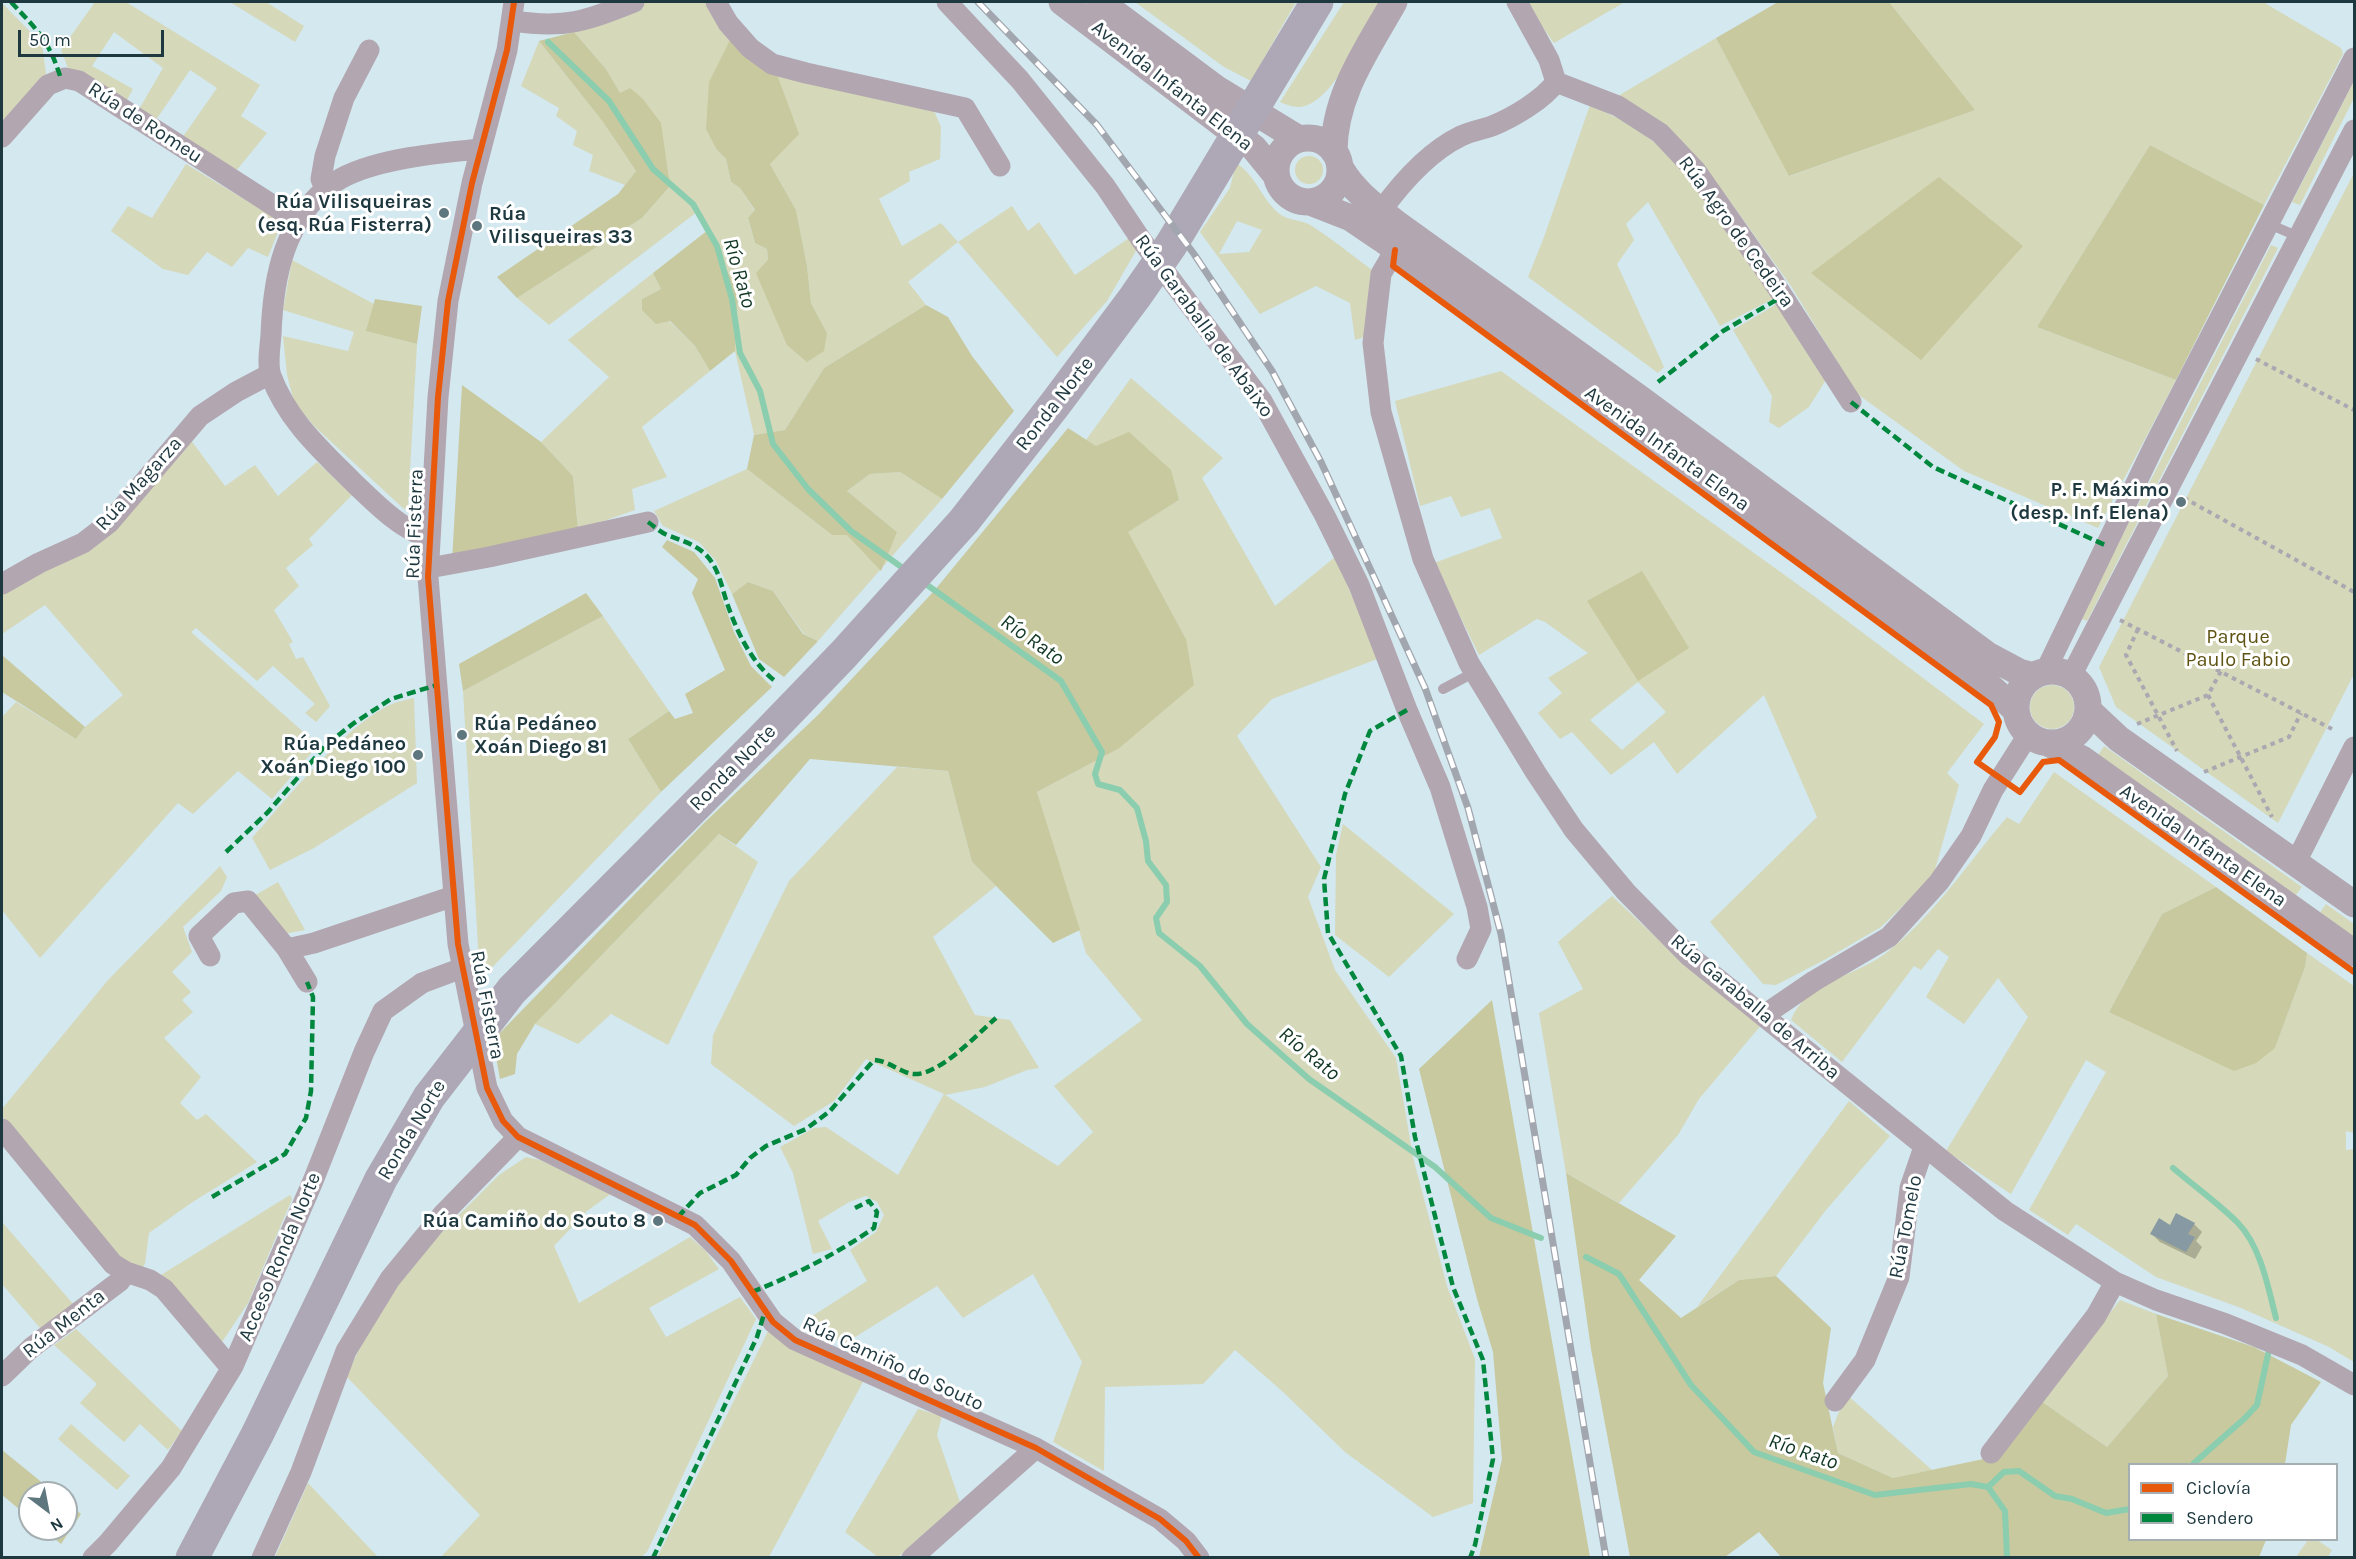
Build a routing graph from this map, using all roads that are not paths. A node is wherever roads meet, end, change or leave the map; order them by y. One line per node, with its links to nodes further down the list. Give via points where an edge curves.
1 (634, 2): 9 (street, via 582,22 547,26)
2 (716, 2): 20 (street, via 750,48 772,64 965,108)
3 (947, 2): 48 (street, Rúa Garaballa de Abaixo, via 1035,98 1105,186 1262,401 1325,516 1359,585 1440,787 1481,929)
4 (1062, 2): 14 (street, Avenida Infanta Elena)
5 (1100, 2): 14 (street, Avenida Infanta Elena)
6 (1317, 2): 65 (highway, Ronda Norte, via 1165,254 964,520 795,705 512,990 429,1097 381,1179 257,1435)
7 (1394, 2): 13 (street)
8 (1517, 2): 12 (street, via 1549,60)
9 (513, 11): 18 (street, Rúa Fisterra)
10 (369, 50): 22 (street, via 344,98 325,156 321,179)
11 (2355, 58): 26 (street)
12 (1556, 82): 24 (street, via 1530,105 1442,148 1398,188); 30 (street, Rúa Agro de Cedeira, via 1618,106 1660,133 1696,171 1772,278)
13 (1342, 98): 17 (street); 19 (street, via 1335,127)
14 (1228, 112): 17 (street, Avenida Infanta Elena, via 1270,123); 21 (street, Avenida Infanta Elena)
15 (2355, 130): 27 (street)
16 (2, 137): 25 (street, Rúa de Romeu, via 48,85 65,78 79,81)
17 (1304, 138): 19 (street, via 1321,141); 21 (street, via 1285,149 1279,157)
18 (480, 149): 22 (street, via 416,157 363,170 335,182); 32 (street, Rúa Fisterra, via 448,301)
19 (1338, 160): 23 (street, via 1336,185 1322,199); 24 (street, Avenida Infanta Elena, via 1353,185)
20 (1000, 166)
21 (1276, 175): 23 (street, via 1289,195)
22 (326, 191): 25 (street)
23 (1310, 202): 28 (street, Avenida Infanta Elena, via 1351,218)
24 (1381, 211): 36 (street, Avenida Infanta Elena, via 1989,656 2019,672)
25 (297, 220): 29 (street, via 288,237 271,313)
26 (2269, 224): 27 (lane); 36 (street, via 2061,634)
27 (2299, 237): 36 (street)
28 (1395, 250): 35 (street, Rúa Garaballa de Arriba, via 1381,274 1373,343 1381,412 1423,559); 38 (street, Avenida Infanta Elena, via 1988,685)
29 (270, 374): 32 (street, via 286,408 305,435 407,529); 34 (street, Rúa Magarza, via 200,416 109,524 83,543)
30 (1851, 402)
31 (648, 522): 33 (street)
32 (430, 537): 33 (street, Rúa Fisterra)
33 (429, 567): 43 (street, Rúa Fisterra)
34 (2, 584)
35 (1474, 672): 37 (lane); 51 (street, Rúa Garaballa de Arriba, via 1574,830 1619,884 1688,956)
36 (2050, 674): 38 (street, via 2020,690); 39 (street, via 2084,691)
37 (1443, 689)
38 (2016, 710): 40 (street, via 2018,719)
39 (2088, 710): 40 (street, via 2080,731 2061,742); 42 (street, Avenida Infanta Elena, via 2119,739)
40 (2039, 739): 46 (street, Avenida Infanta Elena, via 2082,759); 51 (street, via 1993,790 1971,836 1939,882 1889,937 1814,981)
41 (2355, 747): 42 (street)
42 (2296, 862): 44 (street, Avenida Infanta Elena)
43 (454, 896): 45 (street); 49 (street, Rúa Fisterra)
44 (2355, 904)
45 (287, 949): 47 (street, via 248,901 234,903 199,936); 50 (street)
46 (2355, 953)
47 (210, 956)
48 (1467, 959)
49 (463, 975): 52 (street, Rúa Fisterra); 58 (street, Acceso Ronda Norte, via 422,983 384,1011)
50 (307, 982)
51 (1766, 1017): 55 (street, Rúa Garaballa de Arriba)
52 (488, 1088): 54 (street, Rúa Camiño do Souto, via 503,1121)
53 (2, 1129): 56 (street, via 113,1264)
54 (518, 1137): 62 (street, Rúa Camiño do Souto, via 695,1226 730,1261 773,1322 795,1340); 66 (street, via 444,1213 397,1271 346,1351 301,1472)
55 (1924, 1147): 57 (street, Rúa Garaballa de Arriba, via 2005,1211); 61 (street, Rúa Tomelo, via 1910,1188 1899,1277 1865,1360)
56 (126, 1272): 58 (street, via 164,1289); 59 (street, Rúa Menta, via 120,1281 31,1348)
57 (2115, 1282): 60 (street, Rúa Garaballa de Arriba, via 2302,1355); 63 (street, via 2096,1316)
58 (233, 1366): 64 (street, Acceso Ronda Norte, via 171,1468)
59 (2, 1376)
60 (2355, 1385)
61 (1835, 1401)
62 (1036, 1448): 67 (street); 68 (street, Rúa Camiño do Souto, via 1160,1519)
63 (1991, 1454)
64 (93, 1557)
65 (192, 1557)
66 (262, 1557)
67 (912, 1557)
68 (1199, 1557)

